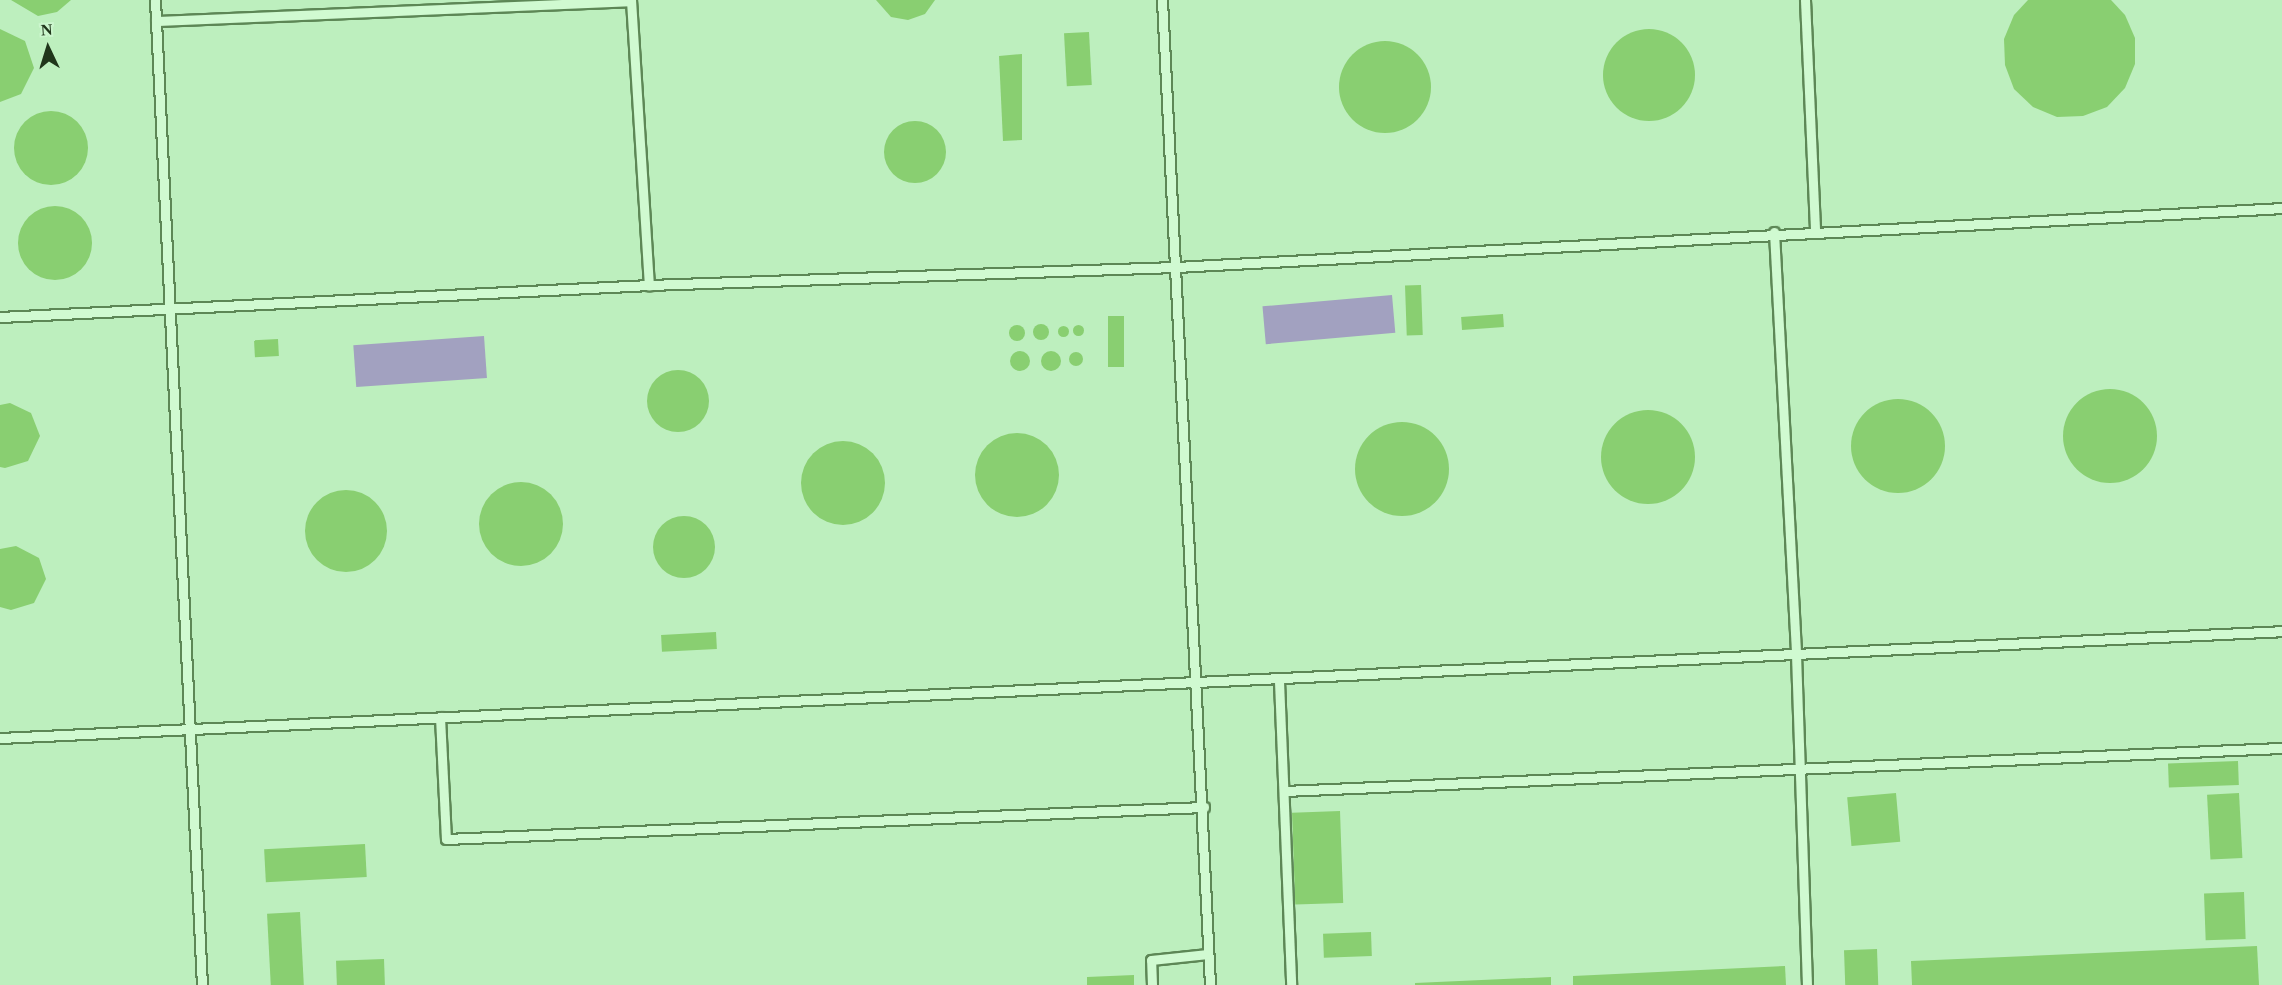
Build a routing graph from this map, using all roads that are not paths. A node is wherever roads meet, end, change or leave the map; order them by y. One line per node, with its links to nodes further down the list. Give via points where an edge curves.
1 (155, 0): 5 (lane)
2 (1162, 0): 9 (lane)
3 (1805, 0): 7 (lane)
4 (631, 1): 5 (lane); 10 (lane)
5 (156, 21): 11 (lane)
6 (2282, 208): 7 (lane)
7 (1815, 230): 8 (lane)
8 (1774, 232): 9 (lane); 14 (lane)
9 (1176, 267): 10 (lane); 16 (lane)
10 (649, 285): 11 (lane)
11 (169, 310): 12 (lane); 18 (lane)
12 (0, 317)
13 (2282, 631): 14 (lane)
14 (1796, 654): 15 (lane); 21 (lane)
15 (1280, 681): 16 (lane); 22 (lane)
16 (1194, 685): 17 (lane); 23 (lane)
17 (440, 717): 18 (lane); 23 (lane, via 446,839)
18 (190, 729): 19 (lane); 25 (lane)
19 (0, 738)
20 (2282, 748): 21 (lane)
21 (1800, 769): 22 (lane); 29 (lane)
22 (1284, 791): 28 (lane)
23 (1204, 807): 24 (lane)
24 (1208, 954): 26 (lane, via 1151,960); 27 (lane)
25 (202, 985)
26 (1152, 985)
27 (1210, 985)
28 (1291, 985)
29 (1807, 985)

